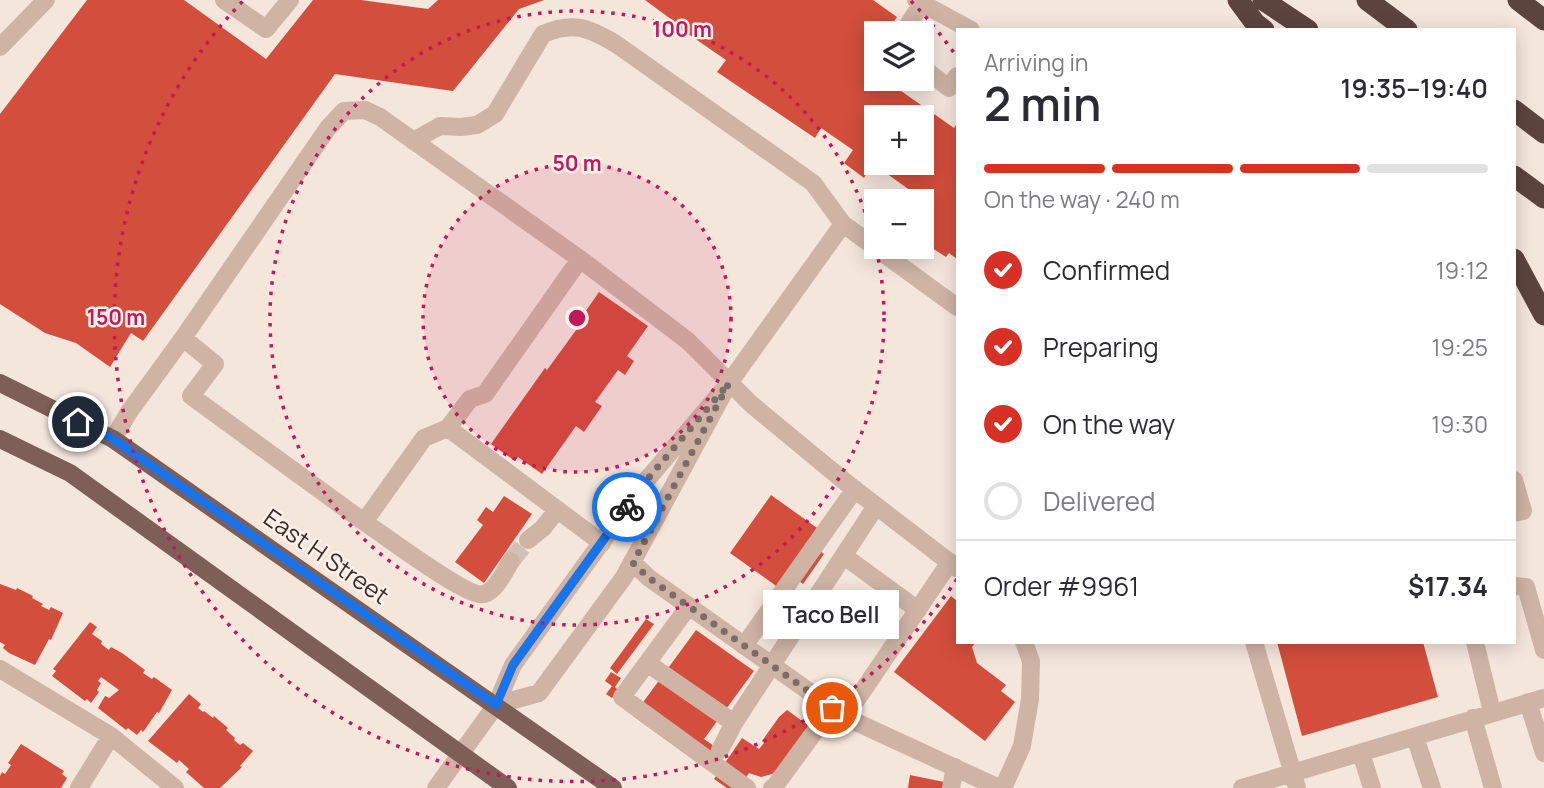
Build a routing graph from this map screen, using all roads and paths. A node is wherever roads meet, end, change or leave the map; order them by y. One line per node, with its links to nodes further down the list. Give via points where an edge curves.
1 (46, 0): 15 (street)
2 (223, 0): 3 (street, via 266,29)
3 (290, 0)
4 (1238, 0): 12 (highway)
5 (1263, 0): 13 (highway)
6 (1367, 0): 14 (highway)
7 (1518, 0): 9 (highway)
8 (919, 2): 10 (street); 11 (street)
9 (1544, 20)
10 (909, 21)
11 (967, 28)
12 (1261, 28)
13 (1305, 28)
14 (1404, 28)
15 (0, 47)
16 (934, 76): 17 (street, via 949,88)
17 (956, 78)
18 (1516, 112): 19 (highway)
19 (1544, 133)
20 (413, 141): 23 (street, via 440,126 477,125 495,114 543,34 574,26 616,44 813,183); 24 (street); 28 (street, via 365,110 344,111)
21 (1516, 177): 22 (highway)
22 (1544, 198)
23 (843, 223): 26 (street); 30 (street)
24 (580, 259): 30 (street, via 688,341); 31 (street, via 485,394 470,399)
25 (1516, 263): 27 (highway)
26 (956, 306)
27 (1544, 315)
28 (183, 338): 33 (street); 39 (street, via 215,364 191,396)
29 (0, 383): 33 (main road, East H Street)
30 (729, 383): 35 (street); 41 (street, via 645,482); 44 (street)
31 (448, 428): 37 (street); 39 (street, via 424,438)
32 (0, 439): 68 (main road, via 70,473)
33 (113, 439): 58 (main road, East H Street)
34 (1516, 487): 38 (street, via 1523,511)
35 (855, 489): 36 (street); 52 (street)
36 (876, 506): 42 (street); 45 (street)
37 (557, 510): 40 (street); 41 (street)
38 (1516, 513)
39 (364, 522): 43 (street, via 474,594 492,589)
40 (528, 540)
41 (602, 543): 58 (street, via 513,665)
42 (844, 556): 48 (street); 55 (street)
43 (511, 561)
44 (633, 563): 47 (street); 58 (street, via 539,693)
45 (954, 565): 48 (street)
46 (1516, 586): 53 (street, via 1527,587)
47 (689, 606): 52 (street); 54 (street)
48 (918, 610): 60 (street)
49 (1025, 644): 79 (street, via 1031,661 1030,699 1022,746)
50 (1255, 644): 70 (street)
51 (1475, 644): 59 (street)
52 (744, 646): 55 (street)
53 (1544, 650)
54 (646, 663): 62 (street); 76 (street, via 622,697)
55 (773, 666): 60 (street); 62 (street)
56 (0, 669): 63 (street)
57 (1536, 700): 59 (street); 67 (street)
58 (496, 705): 68 (street); 75 (main road, East H Street)
59 (1492, 712): 61 (street)
60 (839, 713): 69 (street); 77 (street)
61 (1474, 719): 64 (street); 83 (street)
62 (734, 723): 65 (street)
63 (111, 736): 71 (street); 72 (street)
64 (1415, 737): 66 (street); 82 (street)
65 (720, 750)
66 (1361, 753): 70 (street); 81 (street)
67 (1544, 753)
68 (462, 755): 73 (street); 74 (main road)
69 (955, 768): 78 (street); 79 (street)
70 (1295, 781): 80 (street)
71 (79, 788)
72 (175, 788)
73 (436, 788)
74 (508, 788)
75 (613, 788)
76 (747, 788)
77 (772, 788)
78 (951, 788)
79 (1001, 788)
80 (1242, 788)
81 (1372, 788)
82 (1432, 788)
83 (1493, 788)

